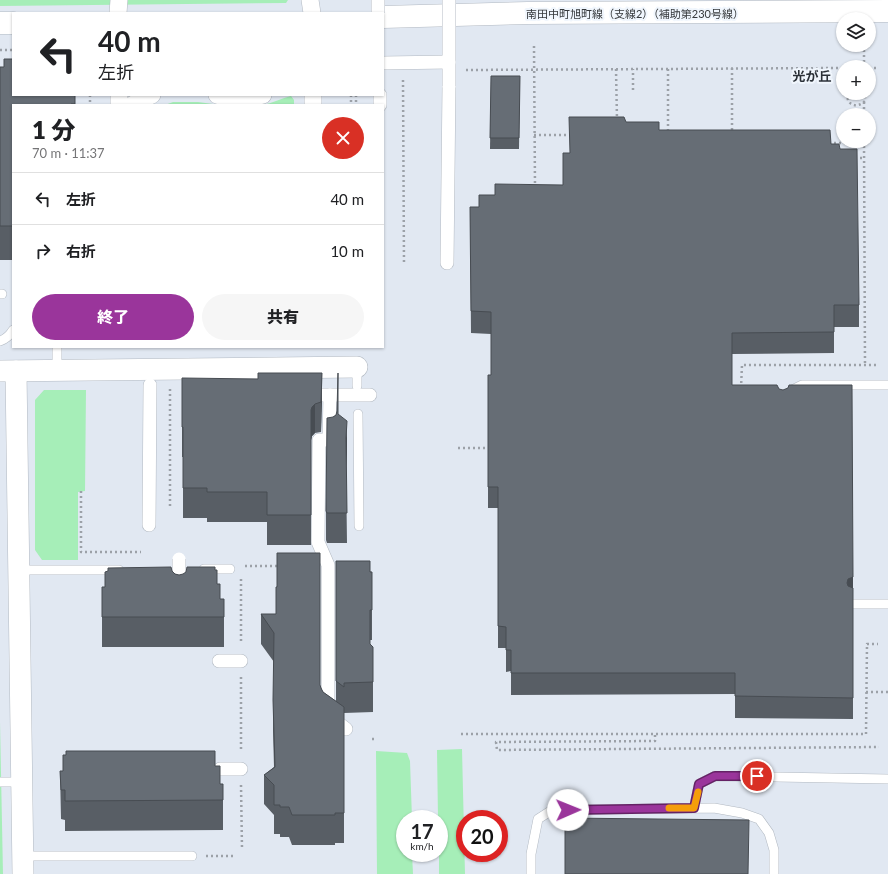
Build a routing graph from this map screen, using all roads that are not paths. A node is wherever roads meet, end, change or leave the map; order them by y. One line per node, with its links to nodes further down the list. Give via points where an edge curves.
1 (119, 0): 5 (street)
2 (310, 0): 6 (street)
3 (378, 0): 7 (street, bridge)
4 (449, 0): 12 (street, bridge)
5 (118, 12)
6 (312, 12)
7 (378, 12)
8 (888, 12): 9 (main road, 南田中町旭町線（支線2）（補助第230号線）, via 536,13)
9 (384, 17)
10 (0, 23): 11 (main road)
11 (12, 23)
12 (449, 62): 13 (street, bridge); 18 (street, bridge)
13 (384, 63)
14 (150, 96): 17 (street)
15 (220, 96): 16 (street)
16 (259, 96)
17 (134, 104)
18 (447, 263)
19 (12, 331): 20 (lane)
20 (0, 341)
21 (57, 348): 23 (lane)
22 (8, 371): 23 (street); 36 (street)
23 (57, 371): 24 (street)
24 (357, 376)
25 (150, 385): 32 (street)
26 (888, 385): 30 (lane, via 802,385)
27 (307, 395): 28 (street)
28 (330, 395): 29 (street); 44 (street, via 329,440 319,440 318,542 328,565 328,716)
29 (370, 395)
30 (785, 397)
31 (358, 414): 33 (lane)
32 (149, 525)
33 (359, 526)
34 (179, 559): 39 (street, bridge)
35 (230, 569): 38 (lane)
36 (19, 570): 37 (lane); 49 (street)
37 (127, 570)
38 (167, 570)
39 (179, 597)
40 (852, 604): 41 (lane)
41 (888, 604)
42 (219, 661): 43 (street)
43 (241, 661)
44 (346, 729)
45 (220, 769): 46 (street)
46 (241, 769)
47 (888, 779): 50 (lane, via 715,776 699,784)
48 (0, 782): 49 (lane)
49 (22, 782): 52 (street)
50 (694, 808): 53 (lane, via 552,810 538,820 531,854); 54 (lane, via 714,808 742,813 759,820 769,833 774,850)
51 (192, 856): 52 (lane)
52 (23, 865)
53 (531, 874)
54 (774, 874)

